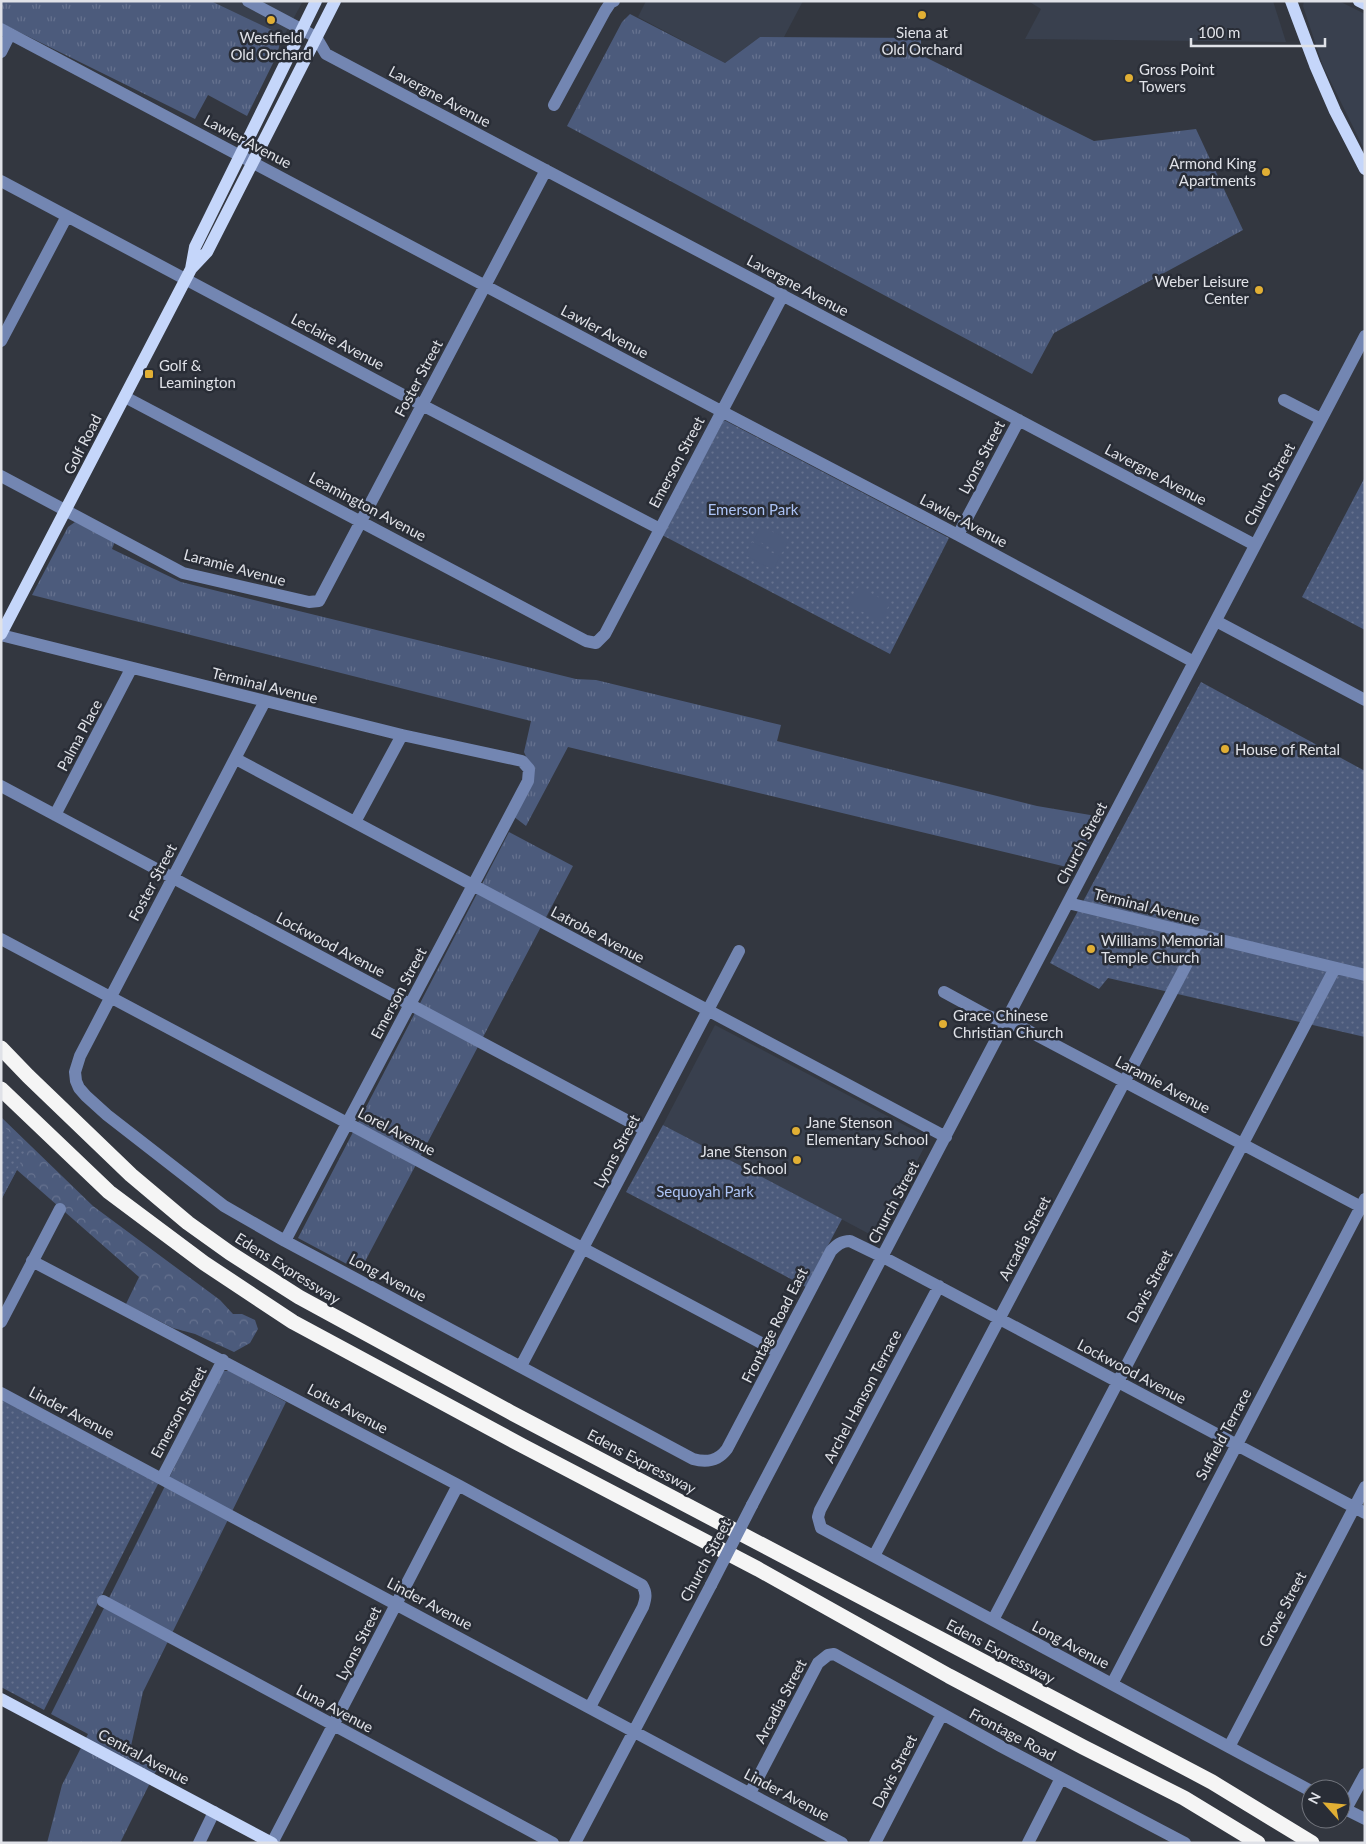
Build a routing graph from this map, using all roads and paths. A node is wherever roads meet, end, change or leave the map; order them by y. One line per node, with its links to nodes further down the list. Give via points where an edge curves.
1 (248, 1): 8 (street)
2 (316, 1): 8 (main road, Golf Road)
3 (335, 1): 10 (main road, Golf Road)
4 (614, 1): 14 (street, via 608,5)
5 (1359, 1): 7 (main road)
6 (1294, 3): 17 (main road, via 1315,65)
7 (1365, 4)
8 (301, 29): 10 (street); 15 (main road, Golf Road)
9 (6, 32): 11 (street); 15 (street, Lawler Avenue)
10 (316, 37): 12 (street); 13 (main road, Golf Road)
11 (1, 52)
12 (326, 54): 13 (street); 18 (street, Lavergne Avenue)
13 (305, 59): 16 (main road, Golf Road)
14 (554, 105)
15 (240, 155): 16 (street, Lawler Avenue); 21 (main road, Golf Road, via 195,247)
16 (253, 162): 21 (main road, Golf Road, via 207,252); 22 (street, Lawler Avenue)
17 (1365, 168)
18 (546, 170): 22 (street, Foster Street); 23 (street, Lavergne Avenue)
19 (1, 181): 20 (street, Leclaire Avenue)
20 (67, 216): 21 (street, Leclaire Avenue); 25 (street)
21 (188, 274): 26 (main road, Golf Road); 28 (street, Leclaire Avenue)
22 (484, 286): 28 (street, Foster Street); 29 (street, Lawler Avenue)
23 (783, 295): 29 (street, Emerson Street); 30 (street, Lavergne Avenue)
24 (1365, 336): 31 (street, Church Street)
25 (1, 341)
26 (125, 397): 33 (main road, Golf Road); 34 (street, Leamington Avenue)
27 (1284, 400): 31 (street)
28 (422, 405): 34 (street, Foster Street); 35 (street, Leclaire Avenue)
29 (721, 411): 35 (street, Emerson Street); 36 (street, Lawler Avenue)
30 (1019, 420): 36 (street, Lyons Street); 37 (street, Lavergne Avenue)
31 (1321, 420): 37 (street, Church Street)
32 (1, 476): 33 (street, Laramie Avenue)
33 (66, 510): 38 (street, Laramie Avenue, via 183,572 309,602); 40 (main road, Golf Road)
34 (361, 521): 38 (street, Foster Street); 41 (street, Leamington Avenue)
35 (660, 529): 41 (street, Emerson Street, via 605,634)
36 (958, 535): 42 (street, Lawler Avenue)
37 (1255, 545): 39 (street, Church Street)
38 (318, 601)
39 (1216, 621): 42 (street, Church Street); 44 (street)
40 (1, 635): 43 (street, Terminal Avenue)
41 (596, 643)
42 (1194, 662): 54 (street, Church Street)
43 (132, 669): 45 (street, Terminal Avenue); 50 (street, Palma Place)
44 (1365, 700)
45 (265, 701): 46 (street, Terminal Avenue); 47 (street, Foster Street)
46 (402, 735): 48 (street, Terminal Avenue); 51 (street)
47 (236, 759): 51 (street, Latrobe Avenue); 52 (street, Foster Street)
48 (522, 761): 53 (street, Emerson Street, via 529,769 528,781)
49 (1, 786): 50 (street, Lockwood Avenue)
50 (55, 815): 52 (street, Lockwood Avenue)
51 (355, 822): 53 (street, Latrobe Avenue)
52 (173, 878): 61 (street, Foster Street); 62 (street, Lockwood Avenue)
53 (473, 886): 62 (street, Emerson Street); 63 (street, Latrobe Avenue)
54 (1068, 903): 55 (street, Terminal Avenue); 64 (street, Church Street)
55 (1202, 935): 58 (street, Terminal Avenue); 67 (street, Arcadia Street)
56 (1, 939): 61 (street, Lorel Avenue)
57 (739, 952): 63 (street, Lyons Street)
58 (1336, 968): 59 (street, Terminal Avenue); 72 (street, Davis Street)
59 (1365, 975)
60 (944, 992): 64 (street, Laramie Avenue)
61 (111, 997): 66 (street, Foster Street, via 80,1056); 69 (street, Lorel Avenue)
62 (410, 1004): 69 (street, Emerson Street); 70 (street, Lockwood Avenue)
63 (708, 1011): 70 (street, Lyons Street); 71 (street, Latrobe Avenue)
64 (1006, 1022): 67 (street, Laramie Avenue); 71 (street, Church Street)
65 (1, 1048): 114 (highway, Edens Expressway, via 131,1175 202,1233 299,1297 1212,1782)
66 (76, 1081): 75 (street, Long Avenue, via 86,1096 107,1115 224,1206)
67 (1124, 1082): 72 (street, Laramie Avenue); 80 (street, Arcadia Street)
68 (1, 1089): 123 (highway, via 109,1192 204,1263 293,1322 758,1569 949,1676 1184,1798)
69 (348, 1123): 75 (street, Emerson Street); 76 (street, Lorel Avenue)
70 (645, 1130): 76 (street, Lyons Street)
71 (946, 1137): 77 (street, Church Street)
72 (1243, 1144): 73 (street, Laramie Avenue); 85 (street, Davis Street)
73 (1363, 1205): 87 (street, Suffield Terrace)
74 (60, 1209): 78 (street)
75 (286, 1241): 84 (street, Long Avenue)
76 (583, 1249): 82 (street, Lorel Avenue); 84 (street, Lyons Street)
77 (883, 1256): 79 (street, Lockwood Avenue); 82 (street, Frontage Road East, via 850,1241 837,1244 830,1251); 104 (street, Church Street, bridge)
78 (32, 1261): 81 (street); 83 (street, Lotus Avenue)
79 (939, 1286): 80 (street, Lockwood Avenue); 93 (street, Archel Hanson Terrace, via 820,1510)
80 (1000, 1319): 85 (street, Lockwood Avenue); 94 (street, Arcadia Street)
81 (1, 1322)
82 (778, 1352): 88 (street, Frontage Road East, via 728,1449 721,1457)
83 (223, 1360): 89 (street, Emerson Street); 90 (street, Lotus Avenue)
84 (521, 1366): 88 (street, Long Avenue, via 693,1459)
85 (1117, 1382): 87 (street, Lockwood Avenue); 97 (street, Davis Street)
86 (1, 1392): 89 (street, Linder Avenue)
87 (1236, 1444): 92 (street, Lockwood Avenue); 99 (street, Suffield Terrace)
88 (711, 1460)
89 (162, 1478): 96 (street, Linder Avenue)
90 (458, 1485): 96 (street, Lyons Street); 101 (street, Lotus Avenue, via 646,1590 644,1607)
91 (1365, 1487): 92 (street, Grove Street)
92 (1359, 1511): 105 (street, Grove Street)
93 (819, 1523): 94 (street, Long Avenue, via 827,1532)
94 (874, 1556): 97 (street, Long Avenue)
95 (103, 1601): 103 (street, Luna Avenue)
96 (397, 1604): 101 (street, Linder Avenue); 103 (street, Lyons Street)
97 (993, 1620): 99 (street, Long Avenue)
98 (828, 1655): 102 (street, Frontage Road, via 840,1656); 109 (street, Arcadia Street, via 818,1664)
99 (1112, 1684): 105 (street, Long Avenue)
100 (1, 1699): 111 (main road, Central Avenue)
101 (590, 1707): 104 (street, Linder Avenue)
102 (942, 1714): 107 (street, Frontage Road); 121 (street, Davis Street)
103 (333, 1726): 117 (street, Lyons Street); 118 (street, Luna Avenue)
104 (634, 1730): 109 (street, Linder Avenue); 119 (street, Church Street)
105 (1229, 1747): 108 (street, Long Avenue)
106 (1365, 1774): 110 (street)
107 (1061, 1778): 115 (street, Frontage Road); 122 (street)
108 (1301, 1786)
109 (750, 1793): 120 (street, Linder Avenue)
110 (1351, 1797)
111 (214, 1812): 116 (street); 117 (main road, Central Avenue)
112 (1351, 1812): 113 (street)
113 (1365, 1820)
114 (1311, 1841)
115 (1181, 1842)
116 (198, 1843)
117 (272, 1843)
118 (553, 1843)
119 (575, 1843)
120 (842, 1843)
121 (875, 1843)
122 (1028, 1843)
123 (1258, 1843)

